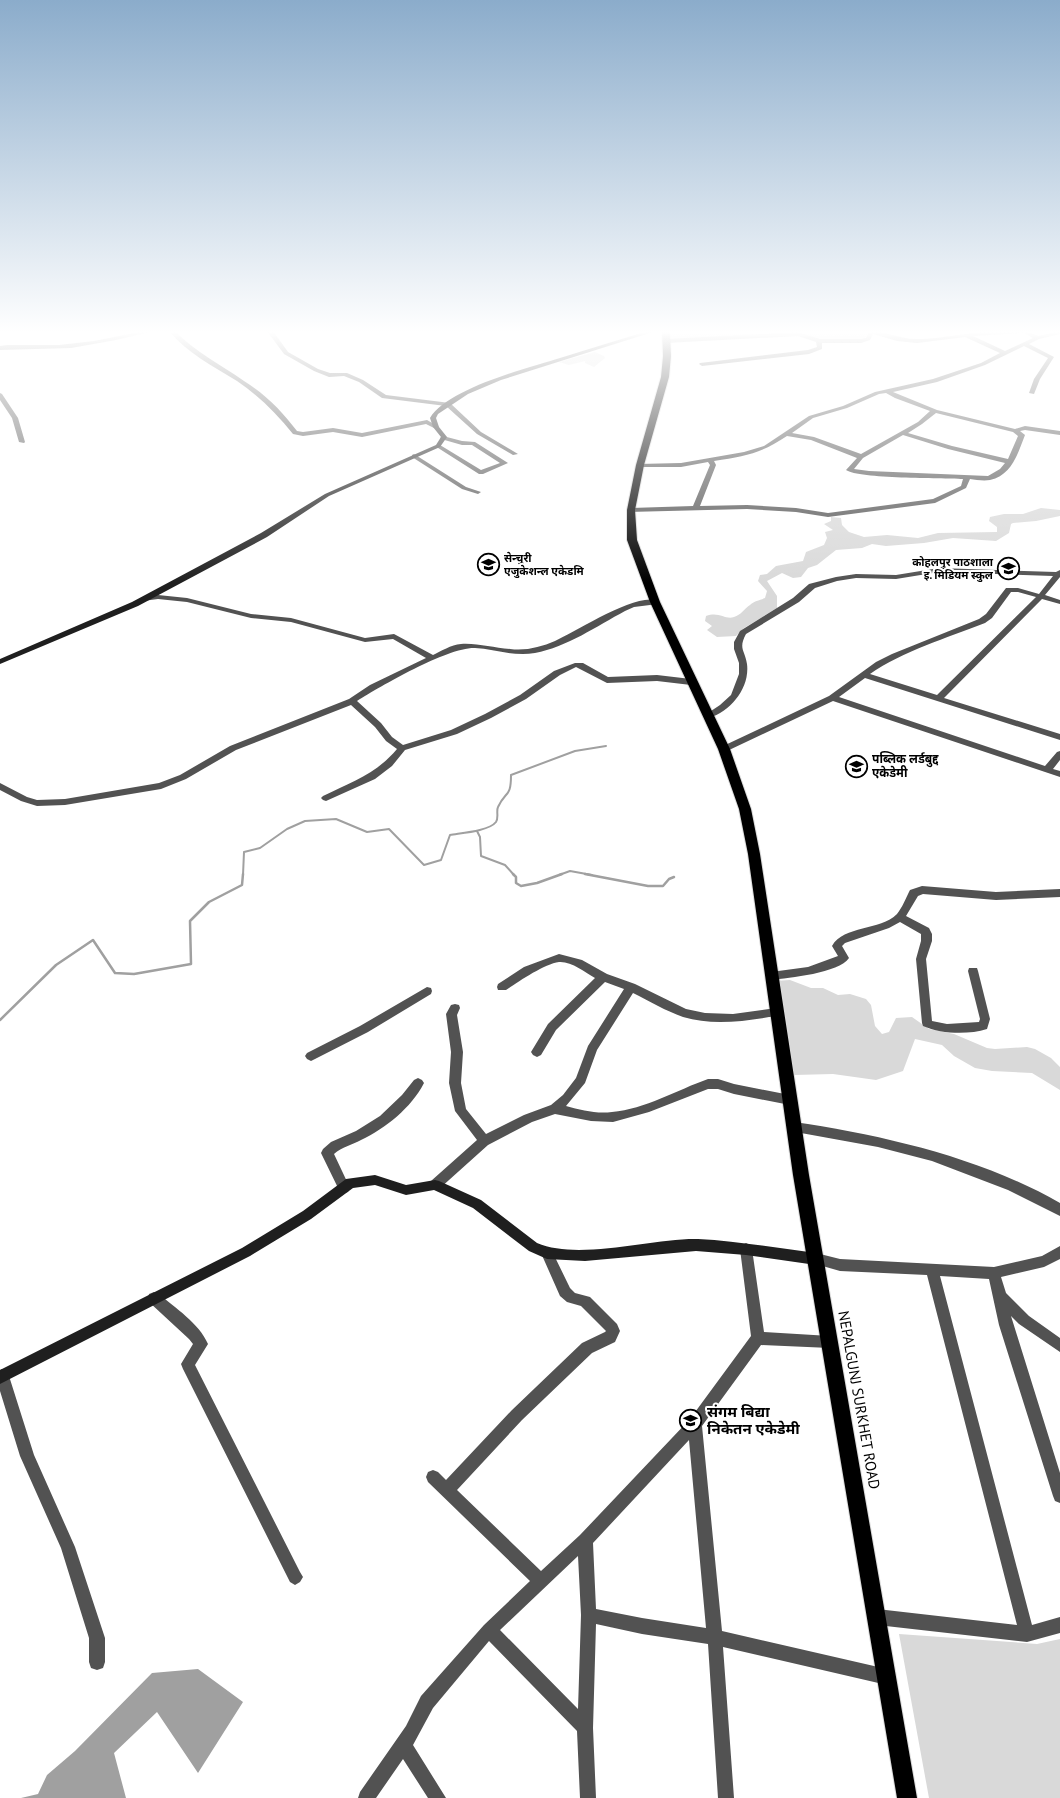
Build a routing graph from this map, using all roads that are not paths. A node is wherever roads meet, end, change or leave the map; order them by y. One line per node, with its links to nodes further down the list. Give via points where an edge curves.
1 (13, 415): 15 (street)
2 (280, 415): 9 (street, via 295,433 303,434 333,430 362,435 427,422)
3 (435, 415): 9 (street)
4 (460, 415): 17 (street, via 479,432)
5 (654, 415): 22 (main road, NEPALGUNJ SURKHET ROAD)
6 (817, 415): 13 (street)
7 (929, 415): 11 (street)
8 (951, 415): 10 (street)
9 (436, 427): 14 (street)
10 (1015, 431): 12 (street, via 1025,428); 21 (street, via 1022,435)
11 (903, 433): 19 (street); 21 (street)
12 (1060, 433)
13 (788, 434): 19 (street, via 812,438); 20 (street, via 766,447 745,454)
14 (443, 438): 16 (street); 16 (street, via 473,443 505,463 482,473)
15 (22, 442)
16 (438, 446): 18 (street)
17 (515, 454)
18 (414, 456): 24 (street, via 464,488); 29 (street, via 344,486 308,505 264,535)
19 (861, 457): 23 (street, via 849,470 869,474)
20 (710, 460): 22 (street, via 681,465); 25 (street, via 713,465)
21 (1011, 462): 23 (street, via 1005,470 989,478)
22 (640, 465): 26 (main road, NEPALGUNJ SURKHET ROAD)
23 (967, 478): 25 (street, via 964,488 935,501 854,513 828,515 747,507)
24 (478, 492)
25 (696, 509): 26 (street)
26 (631, 510): 30 (main road, NEPALGUNJ SURKHET ROAD, via 632,540)
27 (1059, 573): 28 (street); 39 (street, via 939,570 896,577 856,576 812,586 796,600 743,633 738,642 743,668 735,696 723,708)
28 (1040, 596): 31 (street); 34 (street, via 1009,590 982,621 895,656); 37 (street)
29 (143, 599): 32 (street, via 187,600 251,616 291,620 365,640 394,636); 33 (street)
30 (655, 602): 32 (street, via 622,609 566,639 534,651 459,647); 35 (main road, NEPALGUNJ SURKHET ROAD)
31 (1060, 602)
32 (432, 658): 38 (street)
33 (0, 662)
34 (864, 675): 36 (street); 37 (street)
35 (691, 682): 39 (main road, NEPALGUNJ SURKHET ROAD); 41 (street, via 658,678 607,680 575,665 480,720)
36 (832, 698): 42 (street); 44 (street)
37 (939, 698): 40 (street)
38 (352, 700): 41 (street, via 389,739); 46 (street, via 233,748 161,786 65,802 37,803)
39 (708, 715): 42 (main road, NEPALGUNJ SURKHET ROAD)
40 (1060, 737)
41 (402, 748): 47 (street, via 372,777)
42 (724, 749): 52 (main road, NEPALGUNJ SURKHET ROAD, via 745,809)
43 (1060, 754): 44 (street)
44 (1047, 770): 45 (street)
45 (1060, 774)
46 (0, 786)
47 (326, 798)
48 (1060, 893): 49 (street, via 996,896 922,890 914,893)
49 (900, 917): 50 (street, via 928,934 921,959 927,1023 945,1028 983,1026 985,1019); 52 (street, via 841,940 837,946 844,958 836,962)
50 (972, 971)
51 (603, 977): 53 (street, via 578,963 559,958 528,970); 54 (street); 58 (street, via 552,1026)
52 (771, 980): 57 (main road, NEPALGUNJ SURKHET ROAD)
53 (502, 987)
54 (631, 987): 57 (street, via 684,1013 705,1017 733,1018); 62 (street, via 592,1049 581,1080)
55 (427, 991): 59 (street)
56 (455, 1008): 64 (street, via 451,1014 459,1102 461,1111)
57 (775, 1010): 61 (main road, NEPALGUNJ SURKHET ROAD)
58 (537, 1052)
59 (311, 1056)
60 (418, 1083): 66 (street, via 378,1124 359,1136 336,1144 327,1154)
61 (790, 1100): 62 (street, via 708,1084 612,1117); 63 (main road, NEPALGUNJ SURKHET ROAD)
62 (555, 1109): 64 (street, via 528,1118)
63 (794, 1127): 67 (street, via 875,1140 959,1164); 71 (main road, NEPALGUNJ SURKHET ROAD)
64 (484, 1141): 65 (street)
65 (435, 1184): 66 (street, via 406,1190 375,1180 350,1183); 70 (street, via 477,1204 533,1247)
66 (344, 1188): 75 (street, via 246,1252)
67 (1060, 1210)
68 (746, 1249): 70 (street, via 696,1245 584,1255); 71 (street); 76 (street)
69 (1060, 1252): 73 (street, via 1044,1261)
70 (547, 1253): 82 (street, via 565,1292 589,1304 613,1331 610,1337 587,1348 517,1415)
71 (816, 1260): 72 (street, via 840,1265); 77 (main road, NEPALGUNJ SURKHET ROAD)
72 (932, 1270): 73 (street); 91 (street)
73 (994, 1273): 74 (street)
74 (1000, 1296): 78 (street, via 1024,1320); 83 (street, via 1006,1325)
75 (154, 1298): 79 (street); 85 (street, via 201,1344 188,1364)
76 (758, 1338): 77 (street); 80 (street)
77 (830, 1342): 88 (main road, NEPALGUNJ SURKHET ROAD)
78 (1060, 1346)
79 (1, 1377): 93 (street, via 27,1456 68,1547 97,1638)
80 (694, 1424): 84 (street); 92 (street)
81 (433, 1477): 82 (street)
82 (447, 1490): 86 (street)
83 (1060, 1496)
84 (585, 1540): 86 (street); 87 (street)
85 (295, 1577)
86 (541, 1582): 90 (street)
87 (589, 1615): 92 (street); 95 (street)
88 (878, 1617): 91 (street); 94 (main road, NEPALGUNJ SURKHET ROAD)
89 (1060, 1625): 91 (street)
90 (489, 1630): 95 (street); 96 (street, via 427,1702)
91 (1027, 1634)
92 (714, 1637): 94 (street); 100 (street)
93 (97, 1662)
94 (887, 1677): 101 (main road, NEPALGUNJ SURKHET ROAD)
95 (585, 1728): 99 (street)
96 (403, 1745): 97 (street); 98 (street)
97 (366, 1798)
98 (438, 1798)
99 (588, 1798)
100 (726, 1798)
101 (907, 1798)

